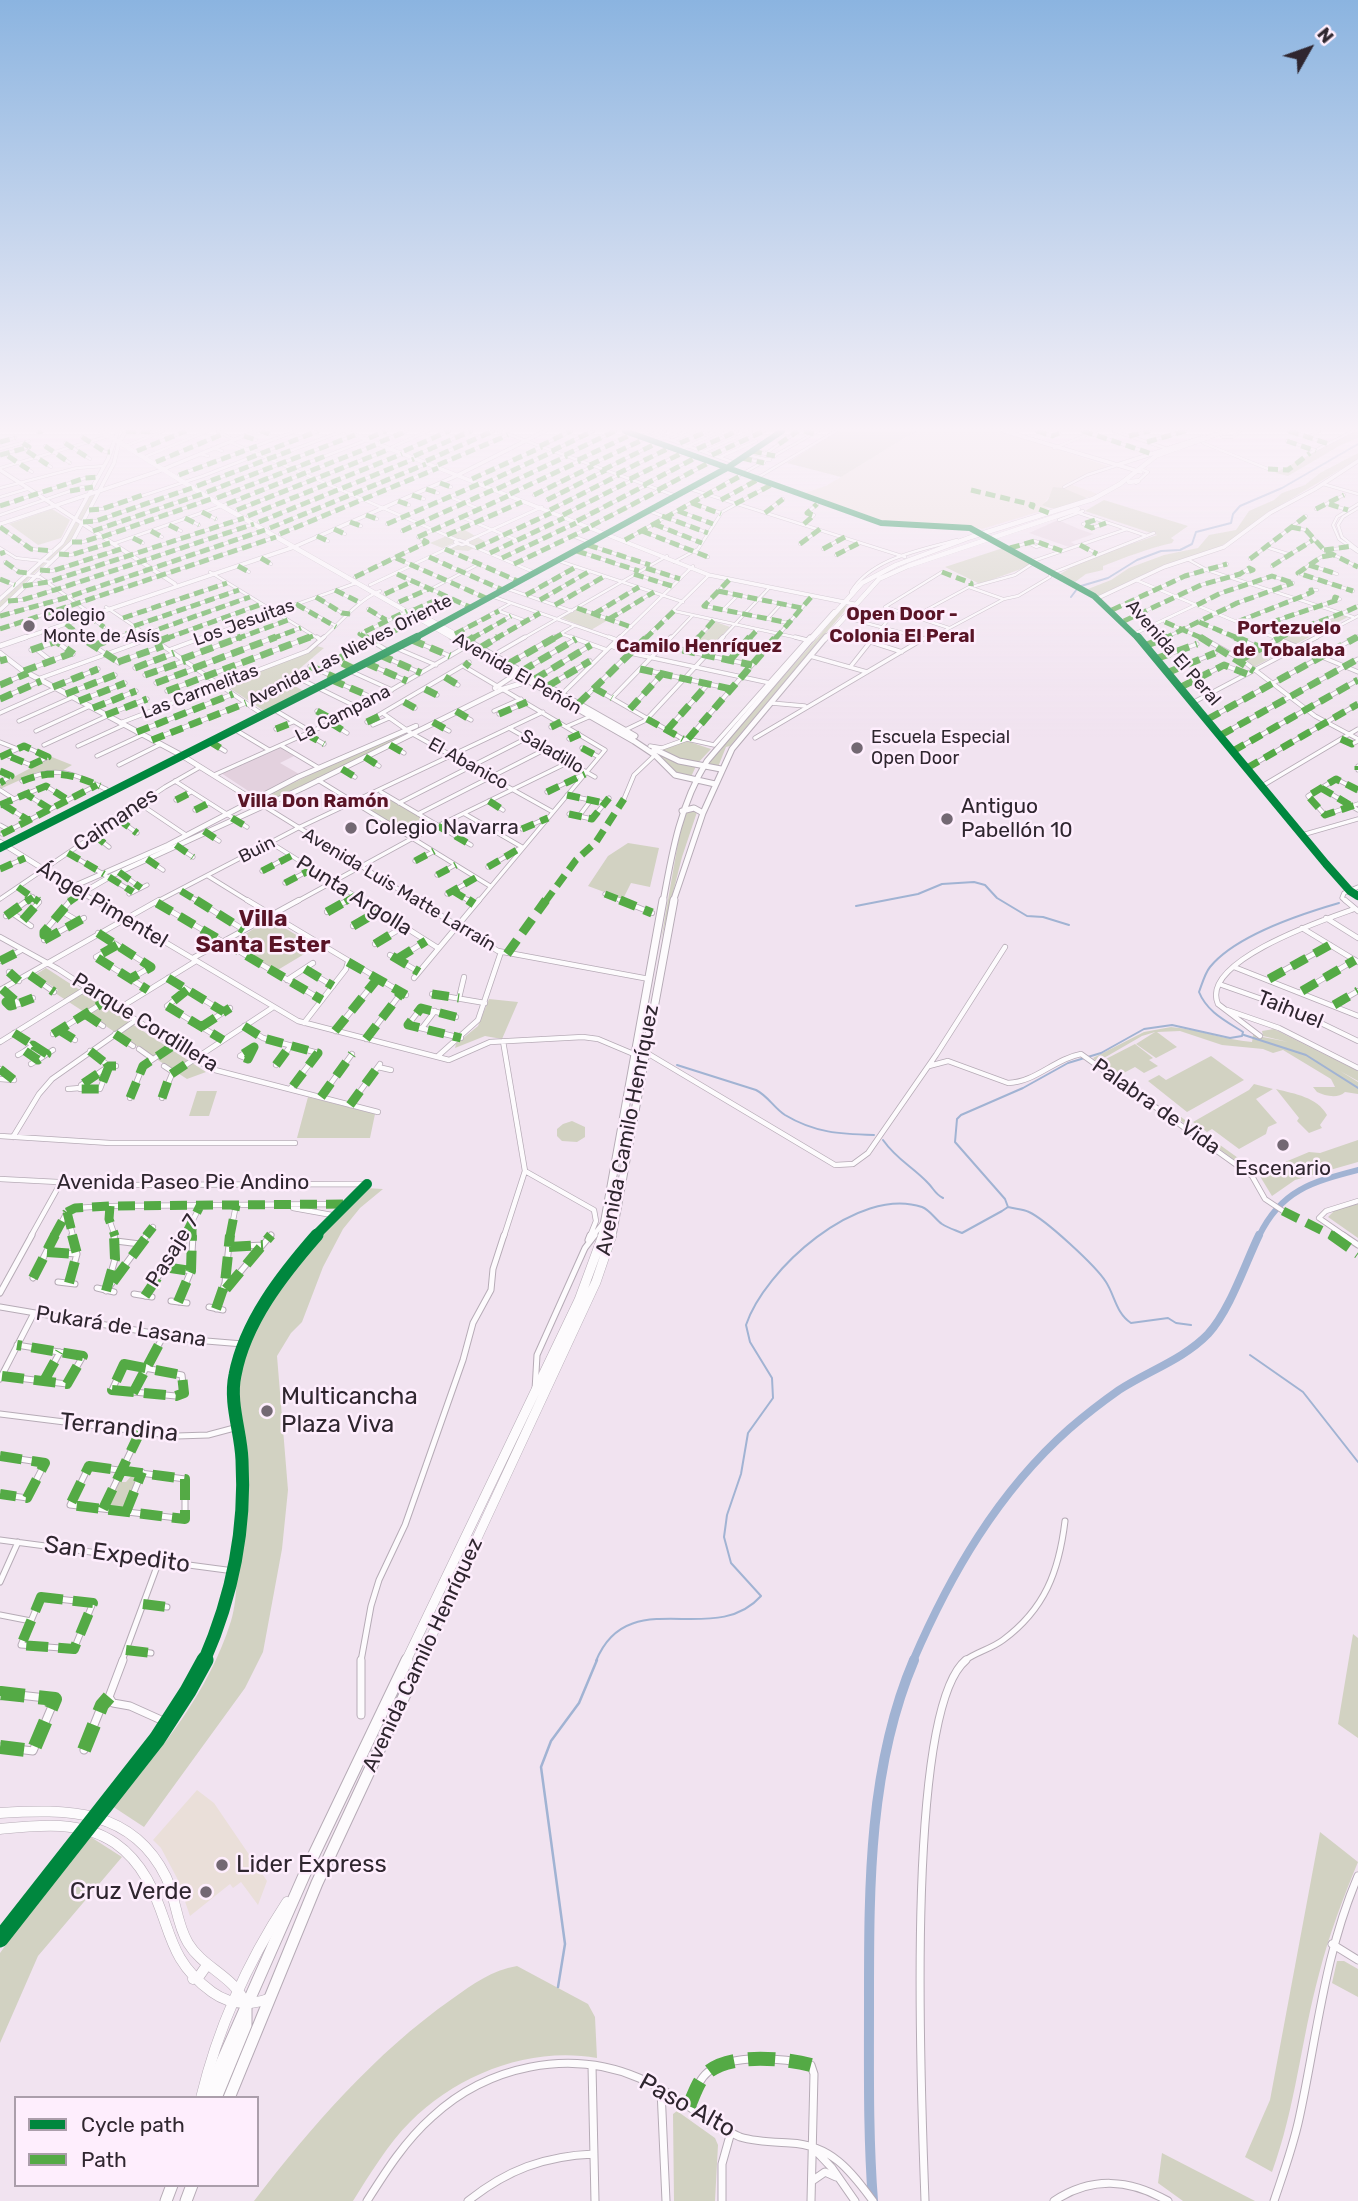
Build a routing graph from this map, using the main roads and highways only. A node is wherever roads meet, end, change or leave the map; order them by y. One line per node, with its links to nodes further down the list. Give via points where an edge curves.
1 (981, 533): 5 (main road)
2 (276, 534): 8 (main road, Avenida El Peñón)
3 (979, 534): 6 (main road, Avenida Camilo Henríquez)
4 (1004, 534): 5 (main road, Avenida Camilo Henríquez)
5 (974, 544): 20 (main road, Avenida Camilo Henríquez, via 893,572 871,586 736,744)
6 (896, 565): 7 (main road); 18 (main road, Avenida Camilo Henríquez, via 871,577 843,601)
7 (871, 571)
8 (359, 581): 9 (main road, Avenida El Peñón); 9 (main road, Avenida El Peñón)
9 (380, 592): 10 (main road, Avenida El Peñón); 10 (main road, Avenida El Peñón)
10 (411, 610): 11 (main road, Avenida El Peñón); 11 (main road, Avenida El Peñón)
11 (438, 627): 12 (main road, Avenida El Peñón); 12 (main road, Avenida El Peñón)
12 (467, 643): 13 (main road, Avenida El Peñón); 13 (main road, Avenida El Peñón)
13 (491, 657): 14 (main road, Avenida El Peñón); 14 (main road, Avenida El Peñón)
14 (525, 676): 15 (main road, Avenida El Peñón); 15 (main road, Avenida El Peñón)
15 (561, 697): 16 (main road, Avenida El Peñón)
16 (577, 705): 17 (main road, Avenida El Peñón); 19 (main road, Avenida El Peñón, via 655,755)
17 (683, 762): 18 (main road, Avenida El Peñón); 19 (main road, via 680,769)
18 (703, 766): 20 (main road, Avenida El Peñón); 21 (main road, Avenida Camilo Henríquez)
19 (668, 769): 21 (main road, Avenida El Peñón)
20 (721, 769): 22 (main road, Avenida Camilo Henríquez)
21 (694, 782): 22 (main road, Avenida El Peñón); 23 (main road, Avenida Camilo Henríquez)
22 (715, 784): 24 (main road, Avenida Camilo Henríquez)
23 (681, 811): 24 (main road, via 694,808); 25 (main road, Avenida Camilo Henríquez)
24 (703, 813): 25 (main road, Avenida Camilo Henríquez, via 675,893)
25 (641, 1054): 26 (main road, Avenida Camilo Henríquez, via 607,1220 585,1286); 29 (main road, Avenida Camilo Henríquez, via 613,1232 596,1282 317,1883)
26 (246, 2004): 27 (main road, Avenida Camilo Henríquez); 28 (main road, via 246,2025)
27 (205, 2096)
28 (217, 2096)
29 (230, 2096)

